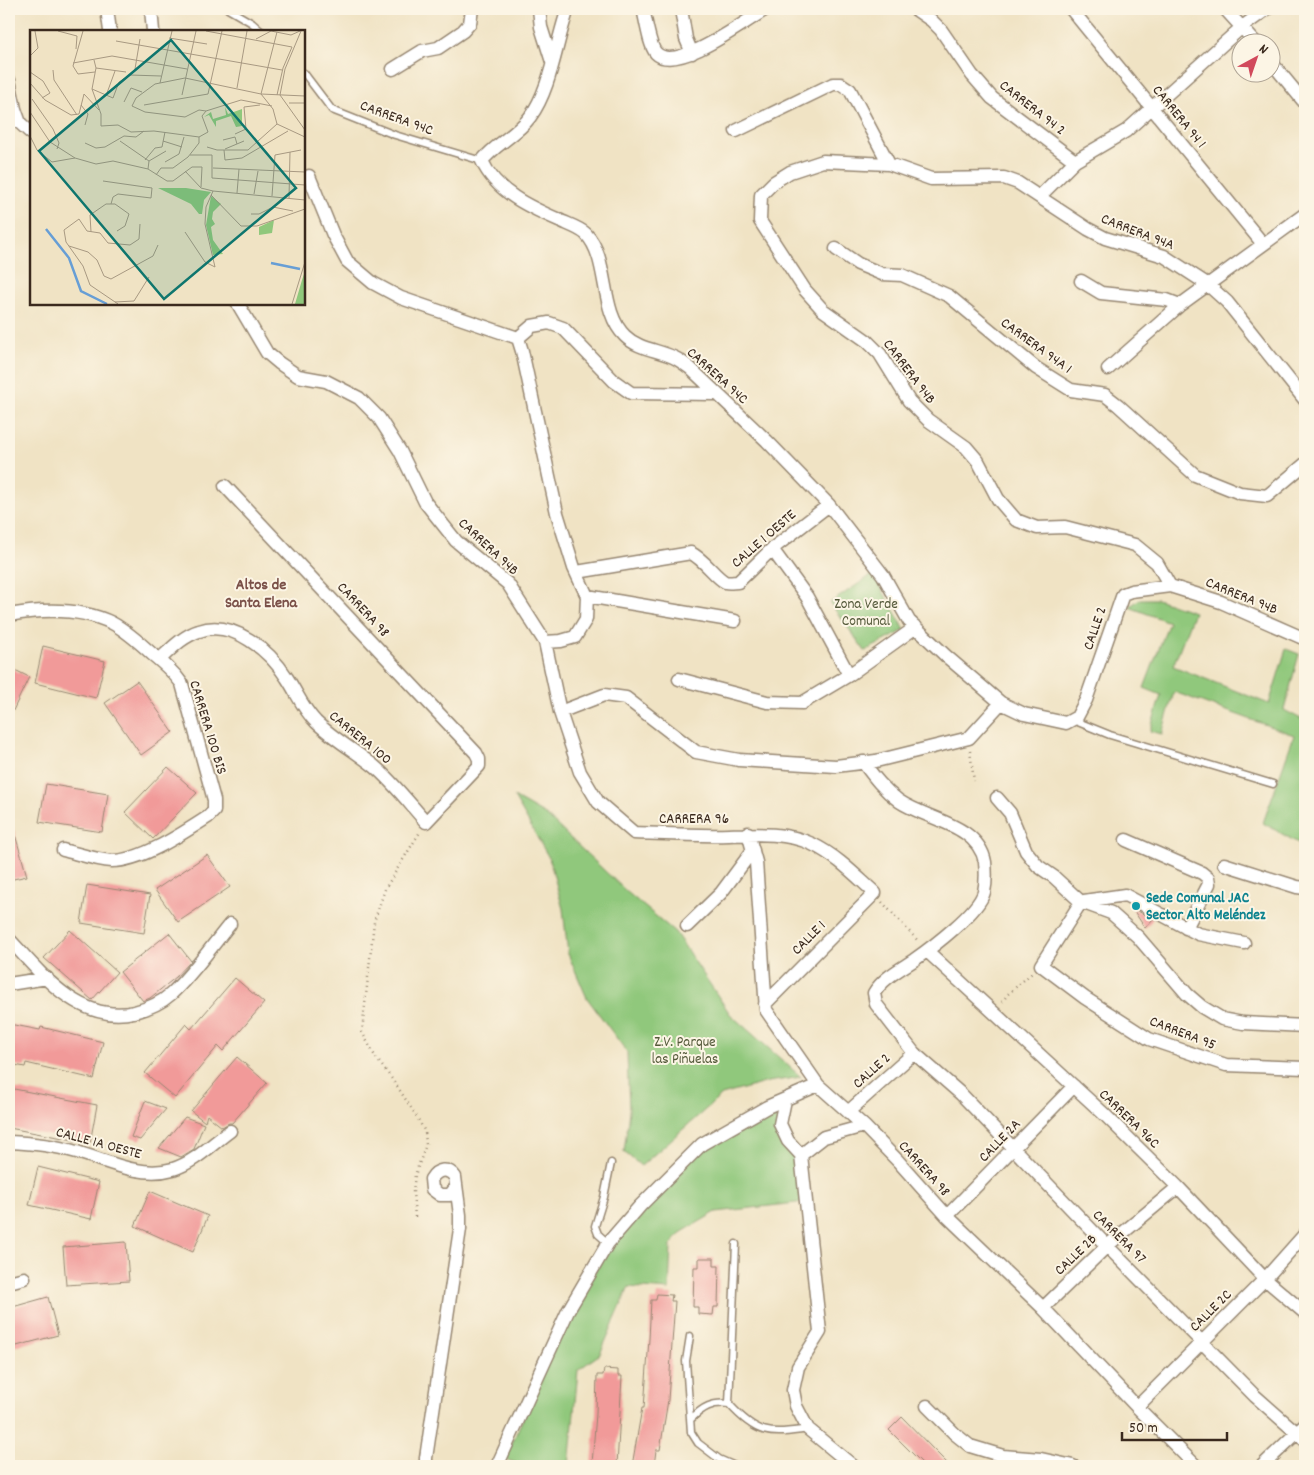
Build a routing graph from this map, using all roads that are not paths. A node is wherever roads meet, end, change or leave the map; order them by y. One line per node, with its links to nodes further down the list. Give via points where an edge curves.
1 (107, 9): 15 (street)
2 (151, 9): 16 (street)
3 (228, 9): 17 (lane)
4 (472, 9): 21 (street, via 470,23 456,36)
5 (539, 9): 20 (street, via 540,27)
6 (568, 9): 20 (street)
7 (643, 9): 19 (street, via 656,53 664,58)
8 (681, 9): 19 (street)
9 (766, 9): 19 (street)
10 (915, 9): 30 (street, CARRERA 94 2, via 941,30 992,98)
11 (1071, 9): 26 (street, CARRERA 94 1)
12 (1225, 9): 14 (street)
13 (1267, 9): 14 (street)
14 (1242, 27): 18 (street); 26 (street)
15 (110, 30)
16 (153, 30)
17 (260, 30)
18 (1246, 32)
19 (692, 53)
20 (552, 62): 29 (street, via 530,118)
21 (393, 69)
22 (305, 74): 29 (lane, CARRERA 94C, via 332,110 395,135)
23 (1282, 75): 25 (street)
24 (9, 80): 27 (street, via 20,123)
25 (1305, 103)
26 (1152, 108): 30 (street, via 1126,132); 35 (street, CARRERA 94 1)
27 (30, 131)
28 (736, 131): 31 (street, via 833,84 841,84 850,90)
29 (482, 161): 43 (street, CARRERA 94C, via 486,172 506,192 533,209 585,233 595,246 614,324 626,338 677,359)
30 (1075, 161): 33 (street)
31 (889, 164): 33 (street, CARRERA 94A, via 931,179 1004,178); 50 (street, CARRERA 94B, via 823,161 790,172 761,195 760,221 805,290 823,310 880,354 909,401 928,420 966,447 978,461 998,499 1016,520 1037,528 1065,527 1135,545 1157,563)
32 (309, 176): 41 (street, via 332,235 347,262 401,298)
33 (1040, 196): 38 (street, CARRERA 94A, via 1105,238 1164,256)
34 (1305, 214): 35 (street)
35 (1263, 244): 38 (street)
36 (836, 249): 45 (street, CARRERA 94A 1, via 858,264 882,274 902,275 948,296 1036,368 1071,390 1105,396 1118,405 1195,475 1240,493 1267,496)
37 (1081, 281): 40 (street, via 1101,293 1167,300)
38 (1207, 284): 40 (street); 44 (street, CARRERA 94A, via 1226,302)
39 (239, 305): 56 (street, CARRERA 94B, via 267,352 278,363 298,376 326,381 359,398 379,418 400,451 424,502 456,541 508,584)
40 (1180, 305): 42 (street)
41 (518, 338): 43 (street, via 532,326 549,323 563,328 614,381 631,392); 49 (street, via 557,513)
42 (1108, 370)
43 (715, 394): 47 (street, CARRERA 94C, via 767,441)
44 (1305, 400)
45 (1305, 464)
46 (225, 486): 66 (street, CARRERA 98, via 478,756 480,763 476,770)
47 (829, 505): 48 (street, CALLE 1 OESTE); 54 (street, CARRERA 94C)
48 (772, 549): 49 (street, CALLE 1 OESTE, via 738,582 732,583 724,582 700,557 691,553); 58 (street, via 807,597)
49 (577, 572): 51 (street)
50 (1170, 586): 55 (street, CARRERA 94B, via 1221,602); 62 (street, CALLE 2, via 1123,594 1086,700)
51 (588, 596): 53 (street); 56 (street, via 586,619 575,637)
52 (9, 615): 57 (street, CARRERA 100 BIS, via 61,611 102,619 132,636)
53 (735, 621)
54 (916, 627): 58 (street); 60 (street, CARRERA 94C)
55 (1305, 639)
56 (545, 642): 61 (street, CARRERA 96)
57 (159, 660): 66 (street, CARRERA 100, via 179,642 200,630 221,629 247,639 281,669 314,720 375,767); 69 (street, CARRERA 100 BIS, via 182,684 214,800 214,811 205,820 133,858 107,860)
58 (849, 675): 59 (street, via 802,703 767,702)
59 (679, 679)
60 (1001, 703): 62 (street, CARRERA 94C, via 1024,714 1066,723); 63 (street, via 969,738)
61 (560, 712): 63 (street, via 604,695 626,698 696,752 739,760 836,766); 67 (street, CARRERA 96, via 580,772 598,802 634,833)
62 (1074, 718): 64 (lane, via 1110,735)
63 (863, 762): 80 (street, CARRERA 97, via 878,783 900,801 972,837 983,851 986,871 984,894 974,910)
64 (1273, 784)
65 (997, 798): 74 (street, via 1010,814 1026,851 1038,866)
66 (426, 822)
67 (748, 833): 70 (street, CARRERA 98); 73 (street, CARRERA 96, via 783,836 811,843 841,861)
68 (1126, 840): 77 (street, via 1208,878 1209,884)
69 (63, 850)
70 (753, 850): 76 (street, via 721,893); 83 (street, CARRERA 98)
71 (1224, 864): 72 (street)
72 (1305, 888)
73 (875, 893): 83 (street, CALLE 1)
74 (1081, 902): 77 (street, via 1126,895); 84 (street, via 1111,913 1138,937 1187,994 1222,1019); 86 (street, CARRERA 95, via 1040,965 1149,1039 1226,1065)
75 (230, 924): 81 (street, via 174,992 144,1009 121,1014 88,1008 66,996)
76 (687, 926)
77 (1186, 928): 79 (street, via 1198,934)
78 (9, 939): 81 (street)
79 (1244, 943)
80 (927, 951): 85 (street, CARRERA 97, via 881,982 874,994 876,1004); 88 (street, CARRERA 96C)
81 (47, 978): 82 (street)
82 (9, 984)
83 (765, 1004): 87 (street, CARRERA 98)
84 (1305, 1026)
85 (914, 1053): 91 (street, CALLE 2); 96 (street, CARRERA 97, via 961,1094)
86 (1305, 1068)
87 (818, 1085): 89 (street); 91 (street, CARRERA 98)
88 (1074, 1086): 96 (street, CALLE 2A); 100 (street, CARRERA 96C)
89 (785, 1100): 90 (street); 92 (street)
90 (759, 1111): 92 (street); 103 (street, via 702,1144)
91 (848, 1112): 93 (street, CARRERA 98)
92 (780, 1124): 97 (street, via 788,1141)
93 (864, 1126): 97 (street, via 824,1137); 101 (street, CARRERA 98)
94 (230, 1131): 95 (street, CALLE 1A OESTE, via 189,1161 173,1169 155,1172 122,1167 59,1147)
95 (9, 1142)
96 (1014, 1149): 101 (street, CALLE 2A); 105 (street, CARRERA 97)
97 (801, 1155): 117 (street, via 820,1332 798,1366 793,1390 796,1406)
98 (611, 1163): 103 (lane, via 595,1226)
99 (456, 1187): 119 (street, via 460,1229)
100 (1178, 1187): 105 (street, CALLE 2B); 107 (street, CARRERA 96C)
101 (948, 1216): 109 (street, CARRERA 98)
102 (1305, 1234): 107 (street, CALLE 2C)
103 (608, 1243): 120 (street, via 568,1311)
104 (736, 1244): 113 (lane)
105 (1106, 1246): 109 (street, CALLE 2B); 112 (street, CARRERA 97)
106 (24, 1278): 108 (street)
107 (1265, 1279): 110 (street, CARRERA 96C); 112 (street, CALLE 2C)
108 (9, 1282)
109 (1043, 1308): 115 (street, CARRERA 98)
110 (1305, 1313)
111 (690, 1336): 116 (lane, via 686,1361)
112 (1202, 1341): 115 (street, CALLE 2C); 118 (street, CARRERA 97, via 1255,1396)
113 (729, 1404): 116 (lane, via 709,1405); 117 (lane, via 754,1426 778,1433)
114 (927, 1406): 123 (street, via 970,1446 1003,1456)
115 (1137, 1407): 124 (street, CARRERA 98)
116 (691, 1419): 121 (lane, via 691,1432 698,1443 719,1459)
117 (808, 1429): 122 (street)
118 (1302, 1433): 125 (street)
119 (426, 1466)
120 (497, 1466)
121 (735, 1466)
122 (853, 1466)
123 (1072, 1466)
124 (1196, 1466)
125 (1262, 1466)

